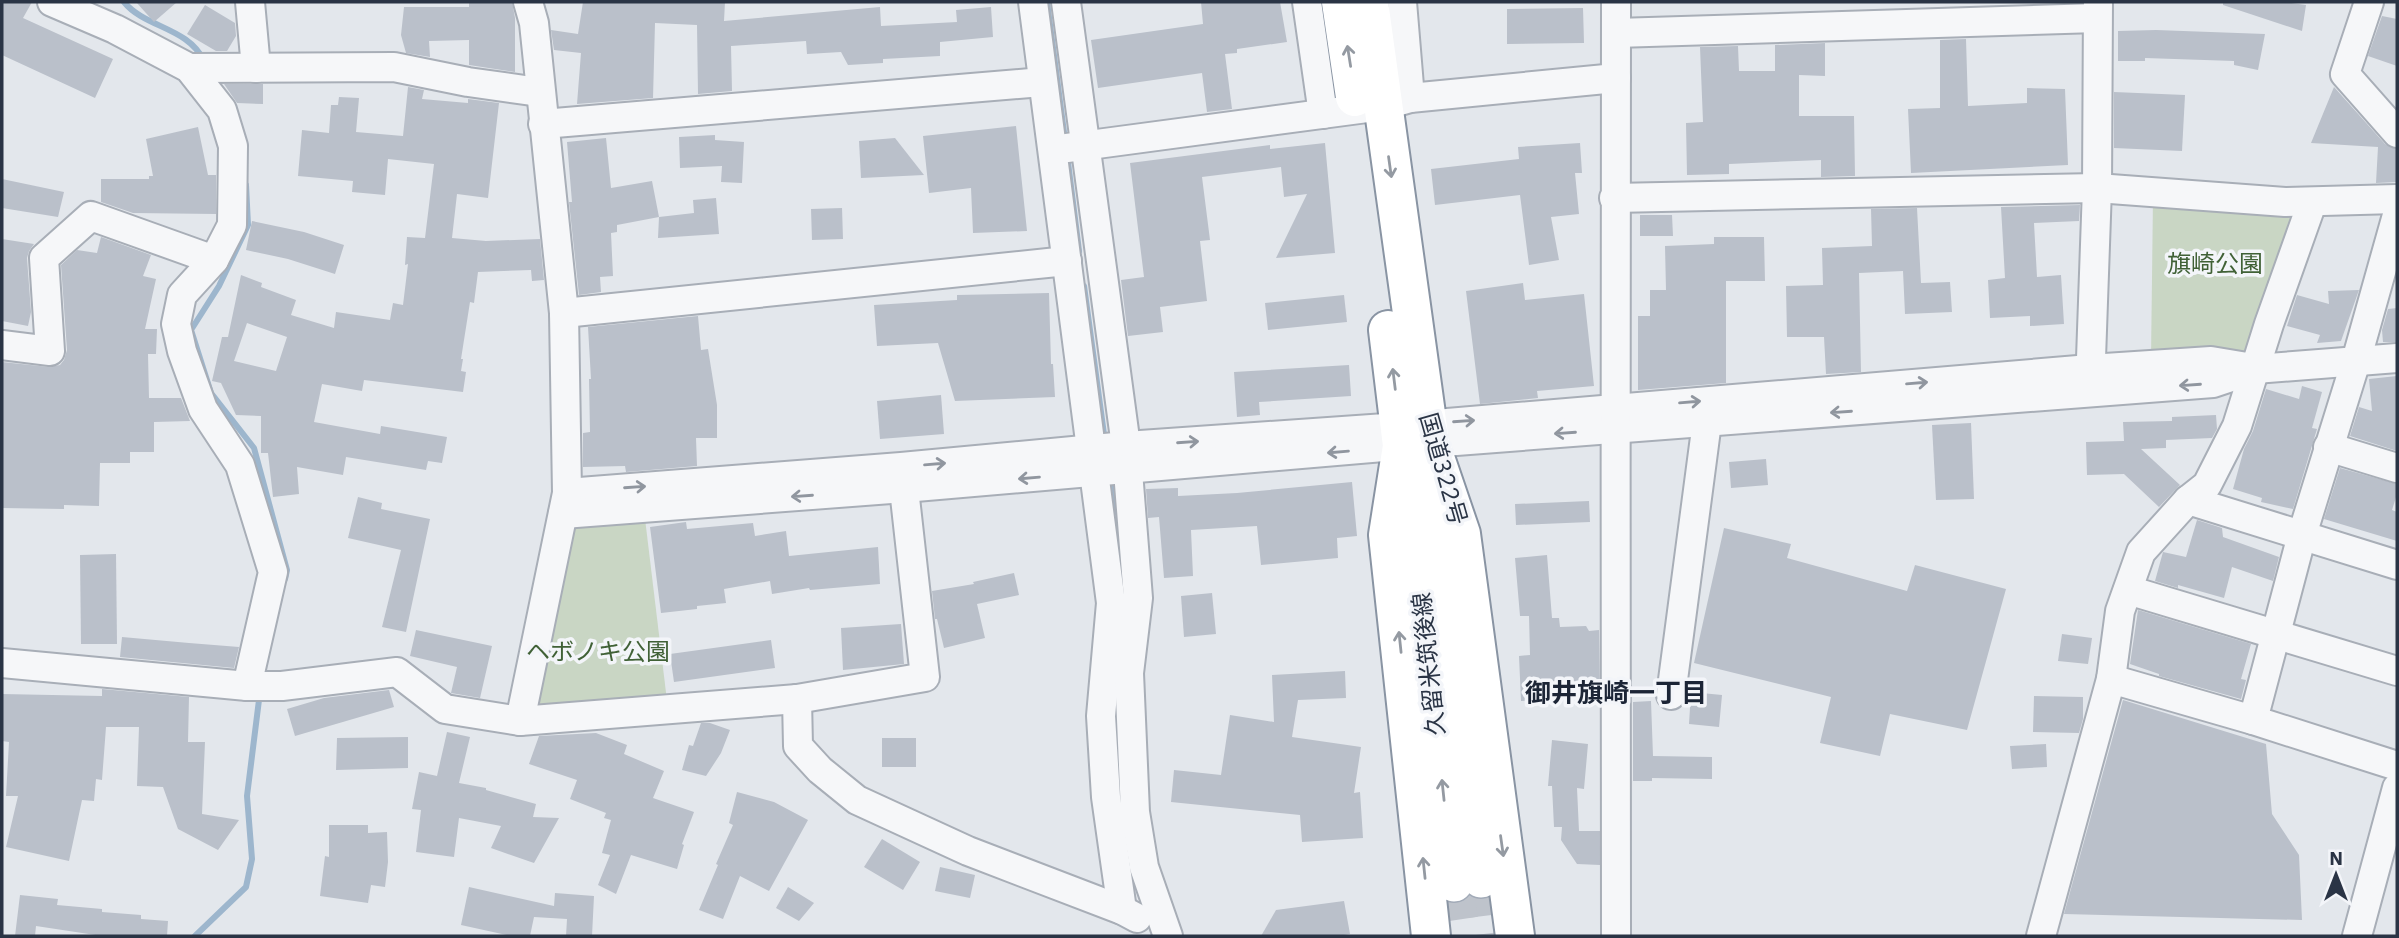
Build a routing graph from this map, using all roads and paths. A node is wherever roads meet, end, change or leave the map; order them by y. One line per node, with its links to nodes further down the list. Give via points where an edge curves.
1 (52, 2): 14 (street)
2 (250, 2): 15 (street)
3 (528, 2): 18 (street)
4 (1033, 2): 17 (street)
5 (1066, 2): 22 (street)
6 (1307, 2): 19 (street)
7 (1341, 2): 19 (highway, 国道322号, one-way to 7)
8 (1369, 2): 19 (highway, 国道322号)
9 (1402, 2): 19 (street)
10 (1616, 2): 13 (street)
11 (2370, 2): 21 (street, via 2346,74)
12 (2097, 10): 13 (street); 24 (street)
13 (1616, 33): 16 (street)
14 (189, 68): 15 (street); 29 (street, via 222,110 233,146 232,225)
15 (256, 68): 18 (street, via 394,67)
16 (1616, 78): 19 (street); 25 (street)
17 (1042, 82): 20 (street); 23 (street)
18 (539, 92): 20 (street)
19 (1368, 107): 22 (street); 39 (highway, 国道322号)
20 (543, 124): 31 (street)
21 (2397, 133)
22 (1084, 146): 23 (street); 41 (street)
23 (1051, 150): 30 (street)
24 (2097, 188): 25 (street); 27 (street); 36 (street)
25 (1614, 198): 37 (street)
26 (2397, 199): 27 (street)
27 (2312, 203): 35 (street)
28 (2397, 215): 34 (street)
29 (214, 260): 32 (street, via 91,216 44,258 50,351); 53 (street, via 182,295 176,324 203,409 240,466 273,572)
30 (1067, 261): 31 (street); 41 (street)
31 (564, 313): 45 (street)
32 (2, 345)
33 (2397, 358): 34 (street)
34 (2356, 361): 35 (street); 40 (street)
35 (2255, 369): 36 (street, via 2211,361); 44 (street, via 2237,426 2207,485)
36 (2090, 381): 37 (street, one-way to 36); 38 (street, one-way to 38)
37 (1617, 419): 38 (street); 39 (street); 65 (street)
38 (1707, 422): 54 (street)
39 (1415, 435): 41 (street); 60 (main road, 久留米筑後線, via 1417,555); 63 (highway, 国道322号, one-way to 39, via 1388,535); 64 (highway, 国道322号, one-way to 64, via 1461,534)
40 (2328, 447): 42 (street); 46 (street)
41 (1110, 459): 43 (street); 61 (street, via 1111,603 1101,716); 62 (street, via 1138,598 1129,673 1135,812 1144,867)
42 (2397, 468)
43 (903, 478): 45 (street); 55 (street, via 925,677)
44 (2188, 500): 46 (street); 48 (street, via 2141,552)
45 (565, 503): 57 (street)
46 (2302, 536): 47 (street); 49 (street)
47 (2397, 565)
48 (2128, 590): 49 (street); 52 (street, via 2120,611)
49 (2277, 635): 51 (street); 56 (street)
50 (2, 663): 53 (street)
51 (2397, 671)
52 (2111, 679): 56 (street); 66 (street)
53 (247, 686): 57 (street, via 397,672 445,709)
54 (1671, 695)
55 (797, 699): 57 (street); 61 (street, via 798,746 857,800 968,852)
56 (2253, 720): 58 (street)
57 (520, 721)
58 (2397, 766)
59 (2397, 788): 67 (street)
60 (1467, 881)
61 (1122, 910): 62 (street)
62 (1168, 935)
63 (1431, 936)
64 (1515, 936)
65 (1616, 936)
66 (2041, 936)
67 (2357, 936)

